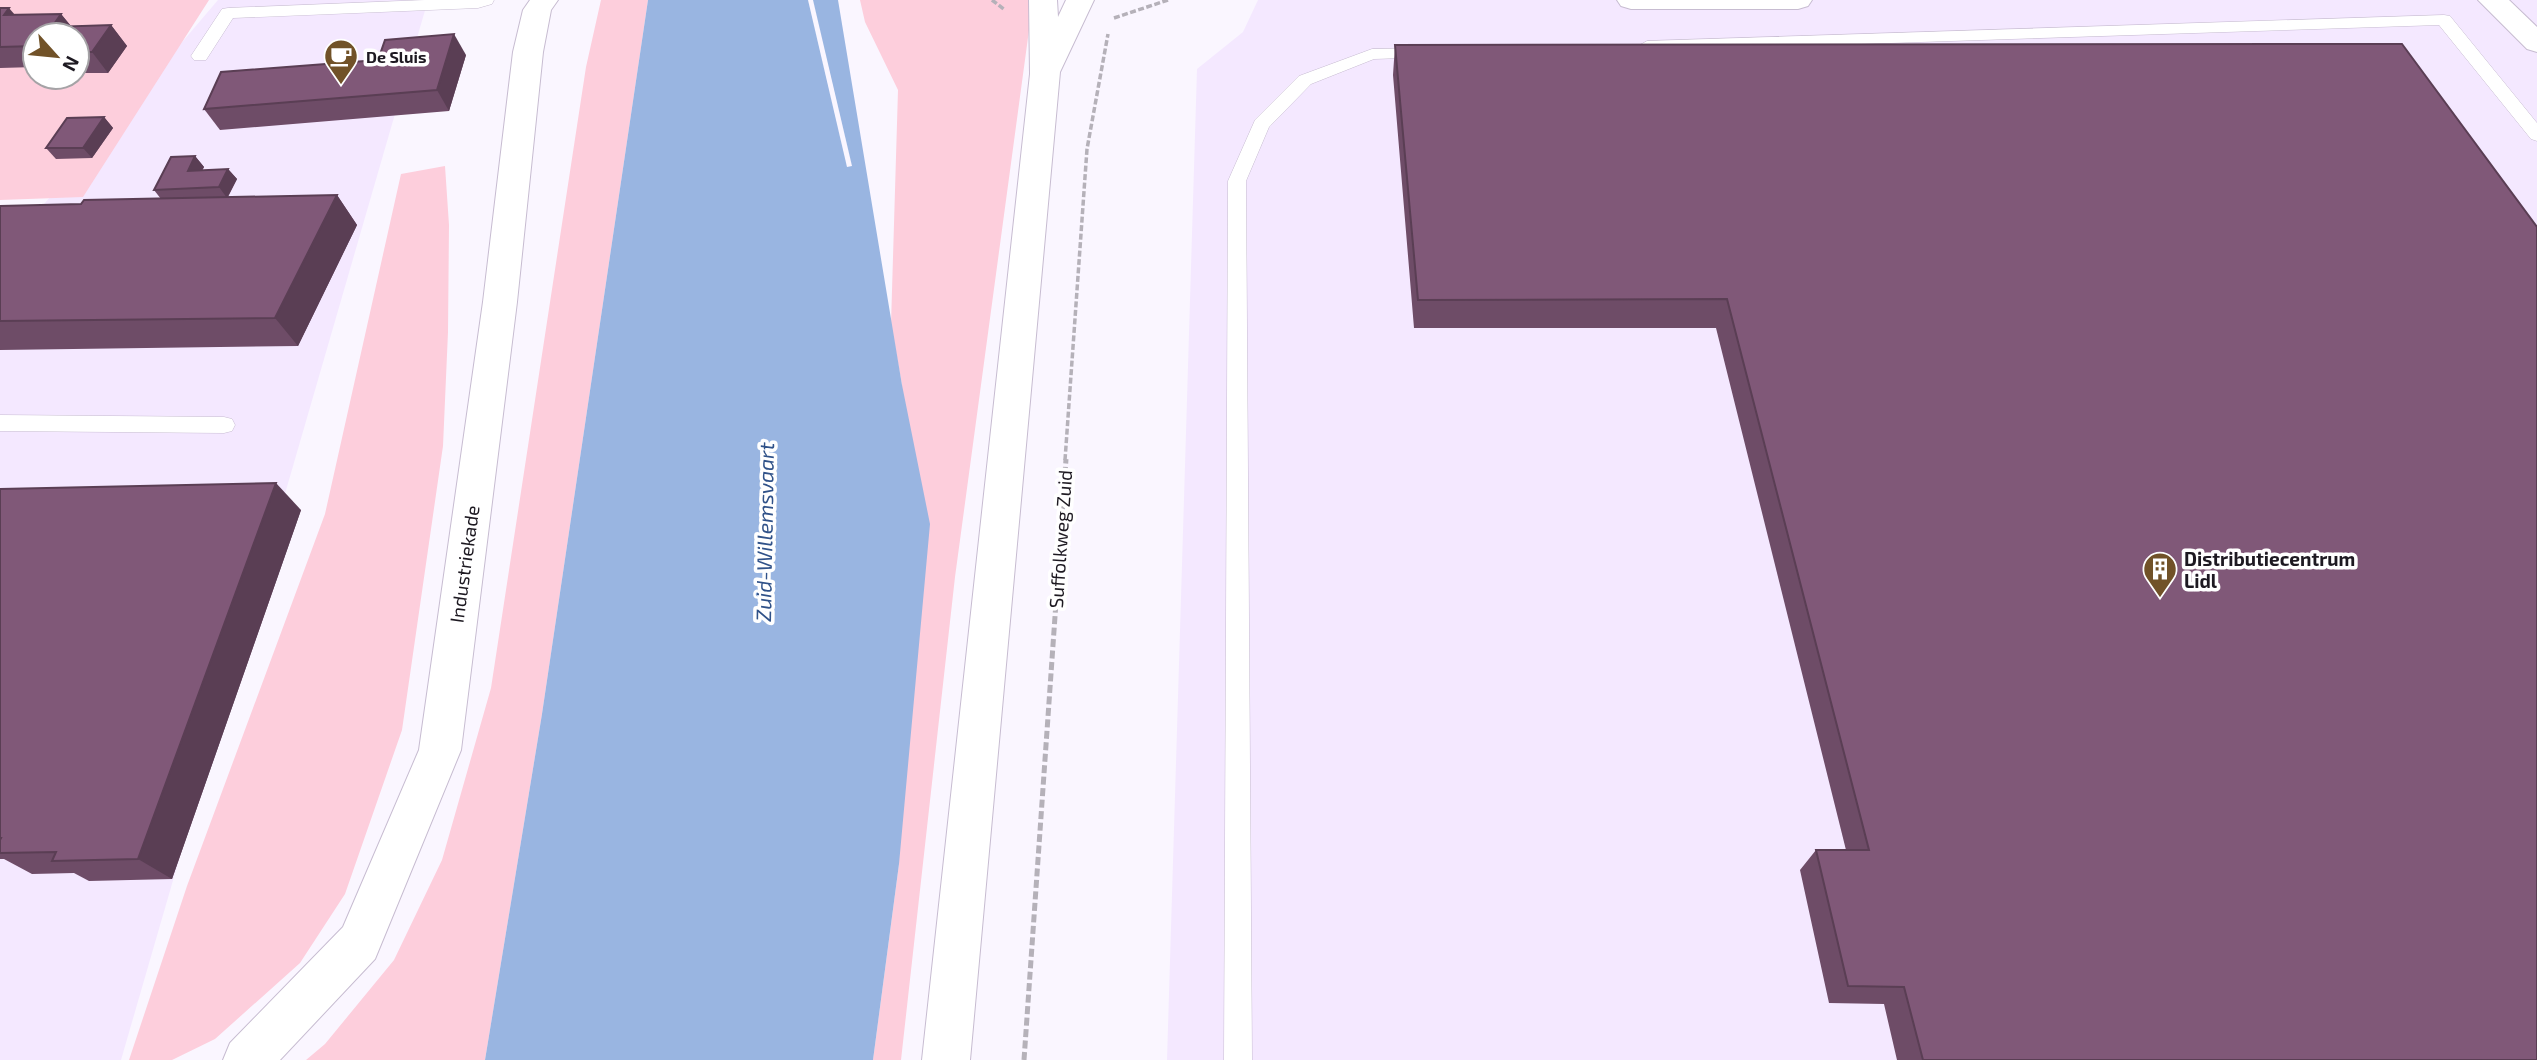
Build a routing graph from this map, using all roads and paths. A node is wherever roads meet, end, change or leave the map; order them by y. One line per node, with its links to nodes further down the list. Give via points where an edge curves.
1 (486, 0): 14 (lane, via 228,13)
2 (1043, 0): 15 (street)
3 (1080, 0): 15 (street)
4 (1168, 0): 9 (path)
5 (1631, 0): 6 (street)
6 (1798, 0)
7 (2492, 0): 11 (street)
8 (535, 3): 19 (street, Industriekade, via 440,750 359,943)
9 (1111, 19)
10 (1108, 32): 21 (path, Suffolkweg Zuid, via 1087,149)
11 (2537, 43)
12 (1623, 46): 16 (lane, via 2444,20)
13 (1442, 52): 22 (lane, via 1372,54 1306,80 1261,124 1237,181)
14 (200, 56)
15 (1045, 74): 20 (street)
16 (2537, 135)
17 (0, 423): 18 (lane)
18 (224, 425)
19 (247, 1060)
20 (946, 1060)
21 (1024, 1060)
22 (1238, 1060)

